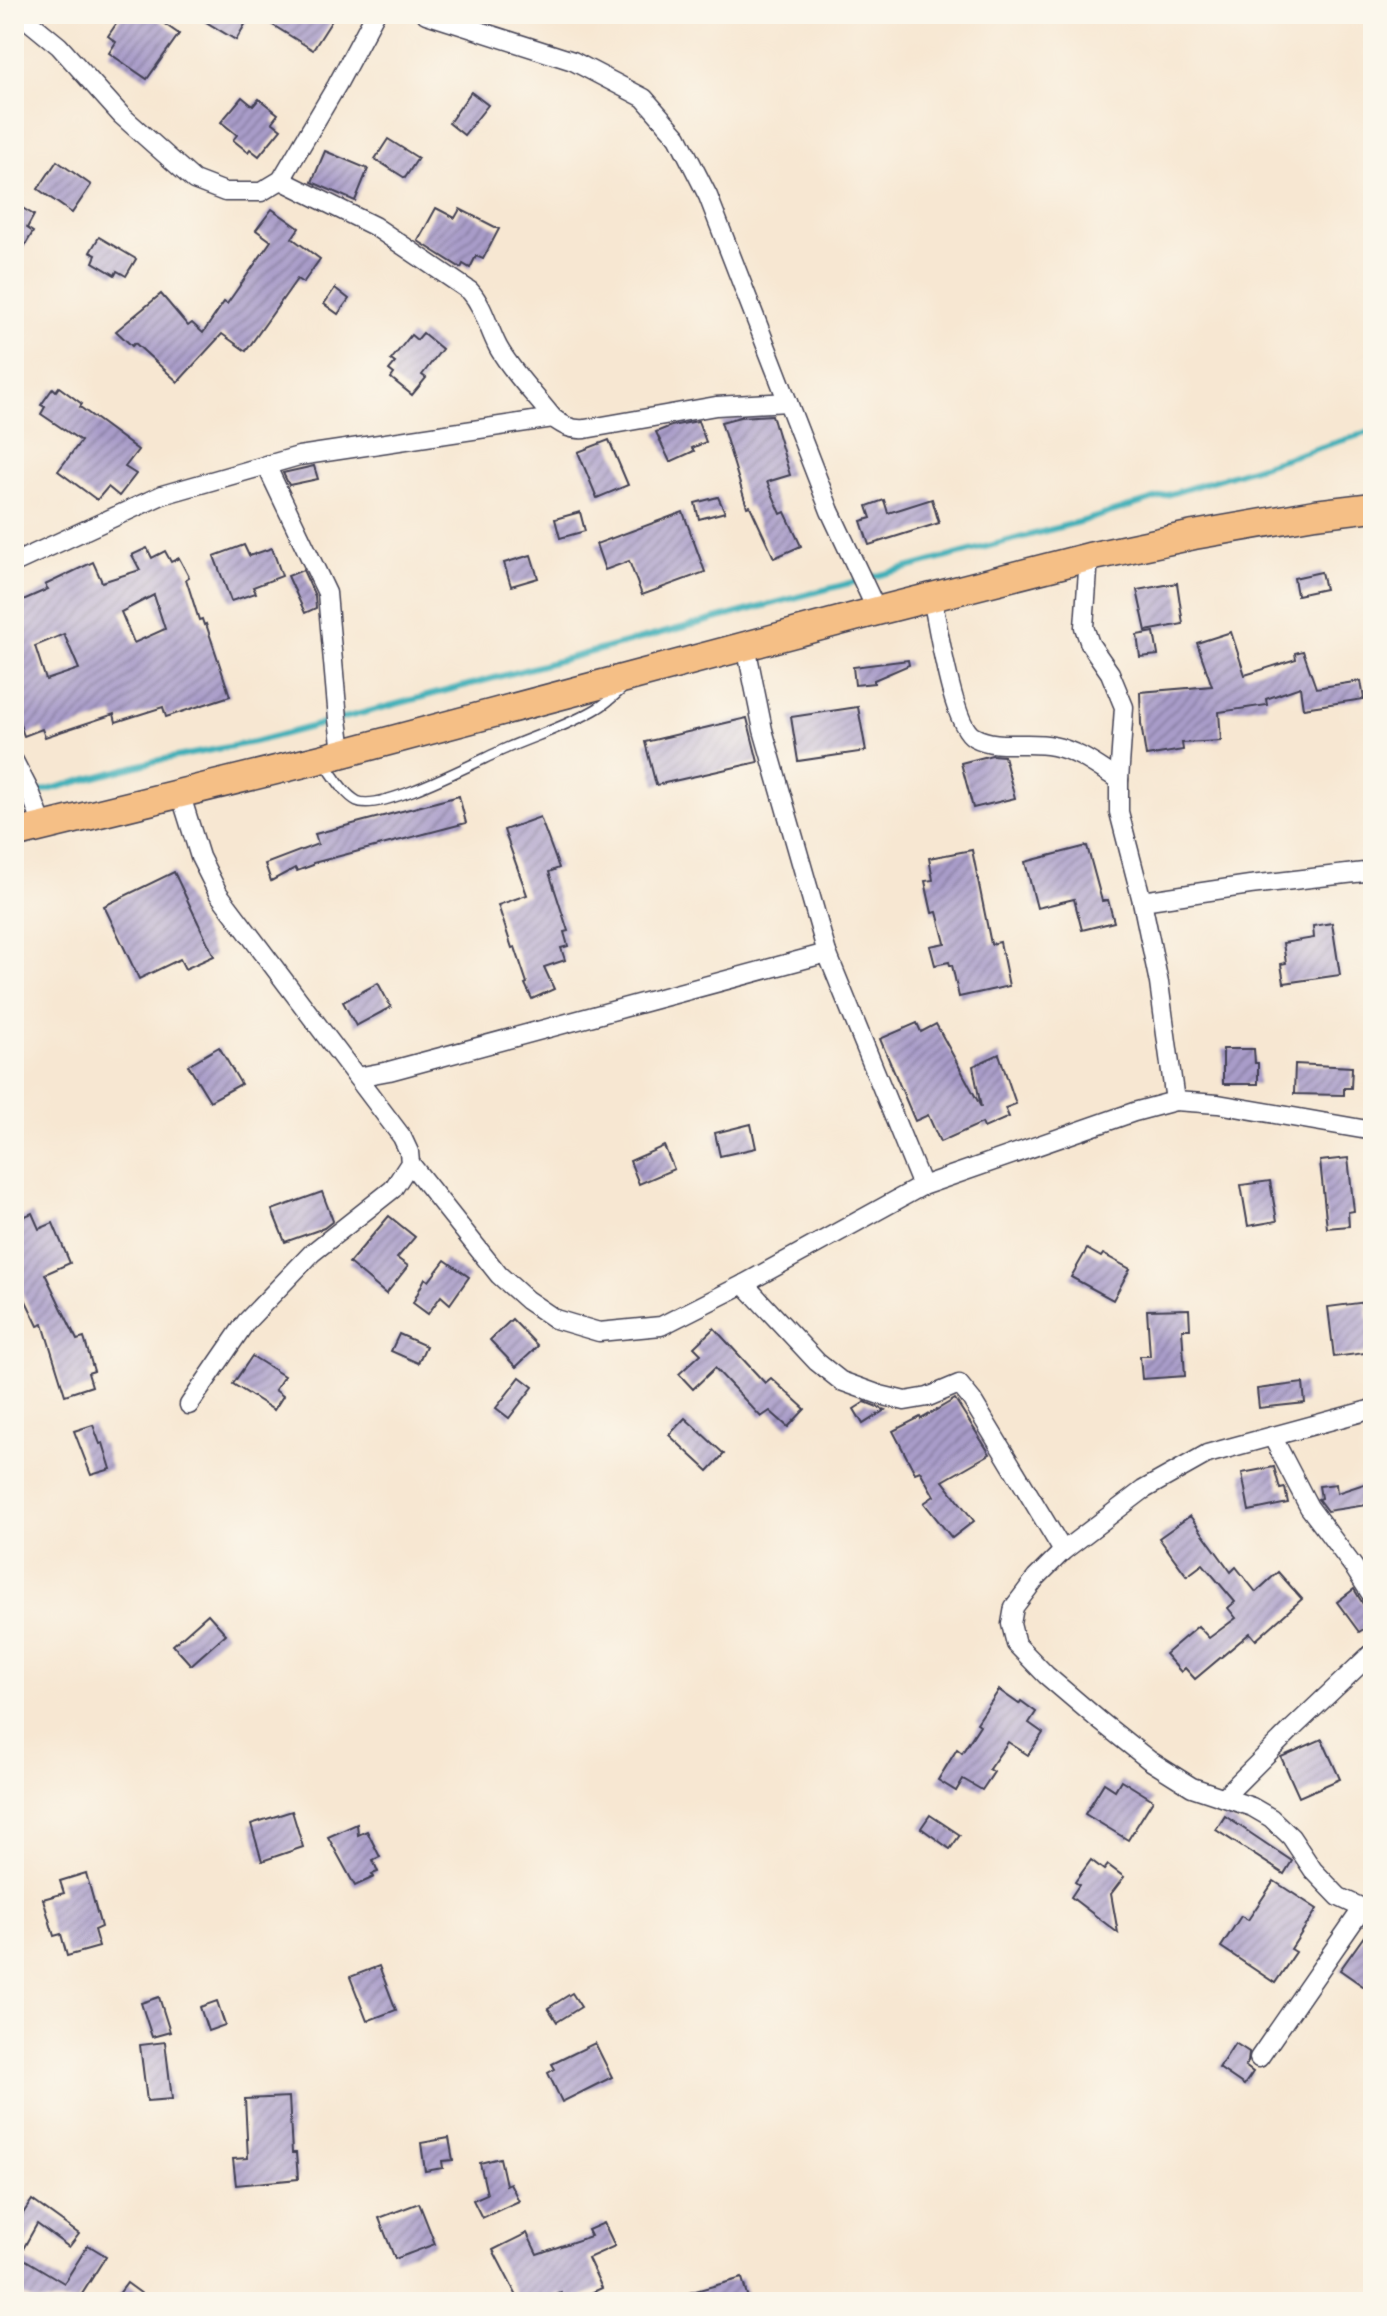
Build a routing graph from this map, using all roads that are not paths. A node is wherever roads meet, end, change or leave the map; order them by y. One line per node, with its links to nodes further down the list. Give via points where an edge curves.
1 (20, 14): 4 (street, via 194,180 225,192 261,192)
2 (375, 14): 4 (street)
3 (426, 14): 5 (street, via 573,61 644,98 678,137 708,196)
4 (281, 180): 6 (street, via 374,226 470,291 500,351)
5 (788, 402): 6 (street, via 716,406 573,430); 12 (street, via 830,511)
6 (553, 418): 7 (street)
7 (266, 465): 10 (street, via 162,495); 15 (street, via 327,593 338,719)
8 (1373, 507): 9 (main road)
9 (1089, 557): 11 (main road); 17 (street, via 1084,627 1124,707)
10 (14, 563)
11 (932, 598): 12 (main road); 17 (street, via 952,694 962,724 973,737 1075,752)
12 (877, 611): 13 (main road)
13 (746, 646): 14 (main road); 23 (street, via 763,730)
14 (640, 674): 15 (main road); 15 (lane, via 599,708 572,721 407,793 370,803 358,802 341,785)
15 (332, 756): 18 (main road)
16 (14, 761): 19 (street)
17 (1119, 780): 22 (street, via 1119,812)
18 (180, 793): 19 (main road); 25 (street, via 200,857 218,893)
19 (43, 826): 20 (main road)
20 (14, 834)
21 (1373, 871): 22 (street)
22 (1142, 901): 26 (street)
23 (827, 953): 24 (street); 30 (street)
24 (389, 1071): 25 (street); 27 (street)
25 (357, 1077): 27 (street)
26 (1175, 1101): 28 (street); 30 (street)
27 (375, 1102): 29 (street, via 402,1137)
28 (1373, 1131)
29 (410, 1163): 31 (street, via 499,1275 555,1319 599,1332 661,1326); 32 (street, via 393,1189 312,1253 246,1322)
30 (922, 1186): 31 (street)
31 (744, 1284): 35 (street, via 841,1381 905,1401 959,1384)
32 (189, 1405)
33 (1373, 1409): 34 (street)
34 (1272, 1436): 35 (street, via 1207,1454 1143,1490); 36 (street, via 1309,1507)
35 (1063, 1551): 38 (street, via 1014,1607 1016,1644 1149,1760 1192,1787)
36 (1373, 1597)
37 (1373, 1652): 38 (street)
38 (1224, 1797): 39 (street, via 1271,1818 1339,1897)
39 (1367, 1911): 40 (street)
40 (1259, 2058)

